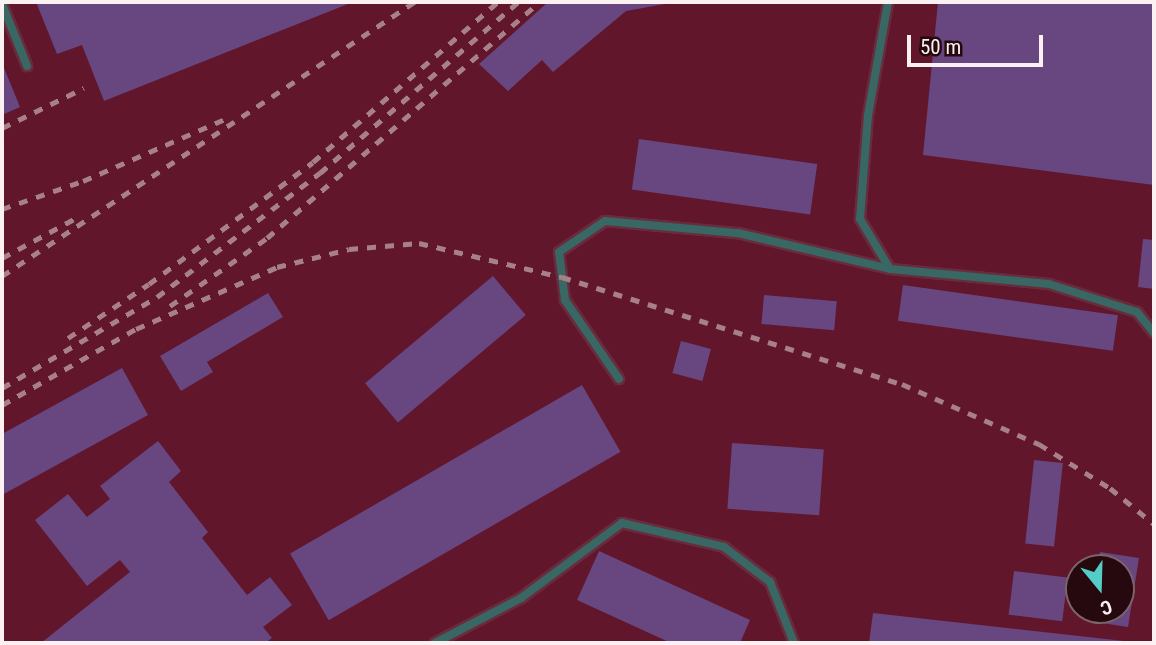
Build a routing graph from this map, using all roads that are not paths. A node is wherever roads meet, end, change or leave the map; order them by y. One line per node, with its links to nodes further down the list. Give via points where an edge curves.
1 (888, 2): 4 (lane, via 870,101 860,219)
2 (2, 4): 3 (lane)
3 (27, 66)
4 (890, 269): 5 (lane, via 1049,284 1137,312); 6 (lane, via 738,233 605,221 559,252 565,300)
5 (1154, 333)
6 (619, 379)
7 (435, 643): 8 (lane, via 521,598 622,523 724,547 770,582)
8 (794, 643)

